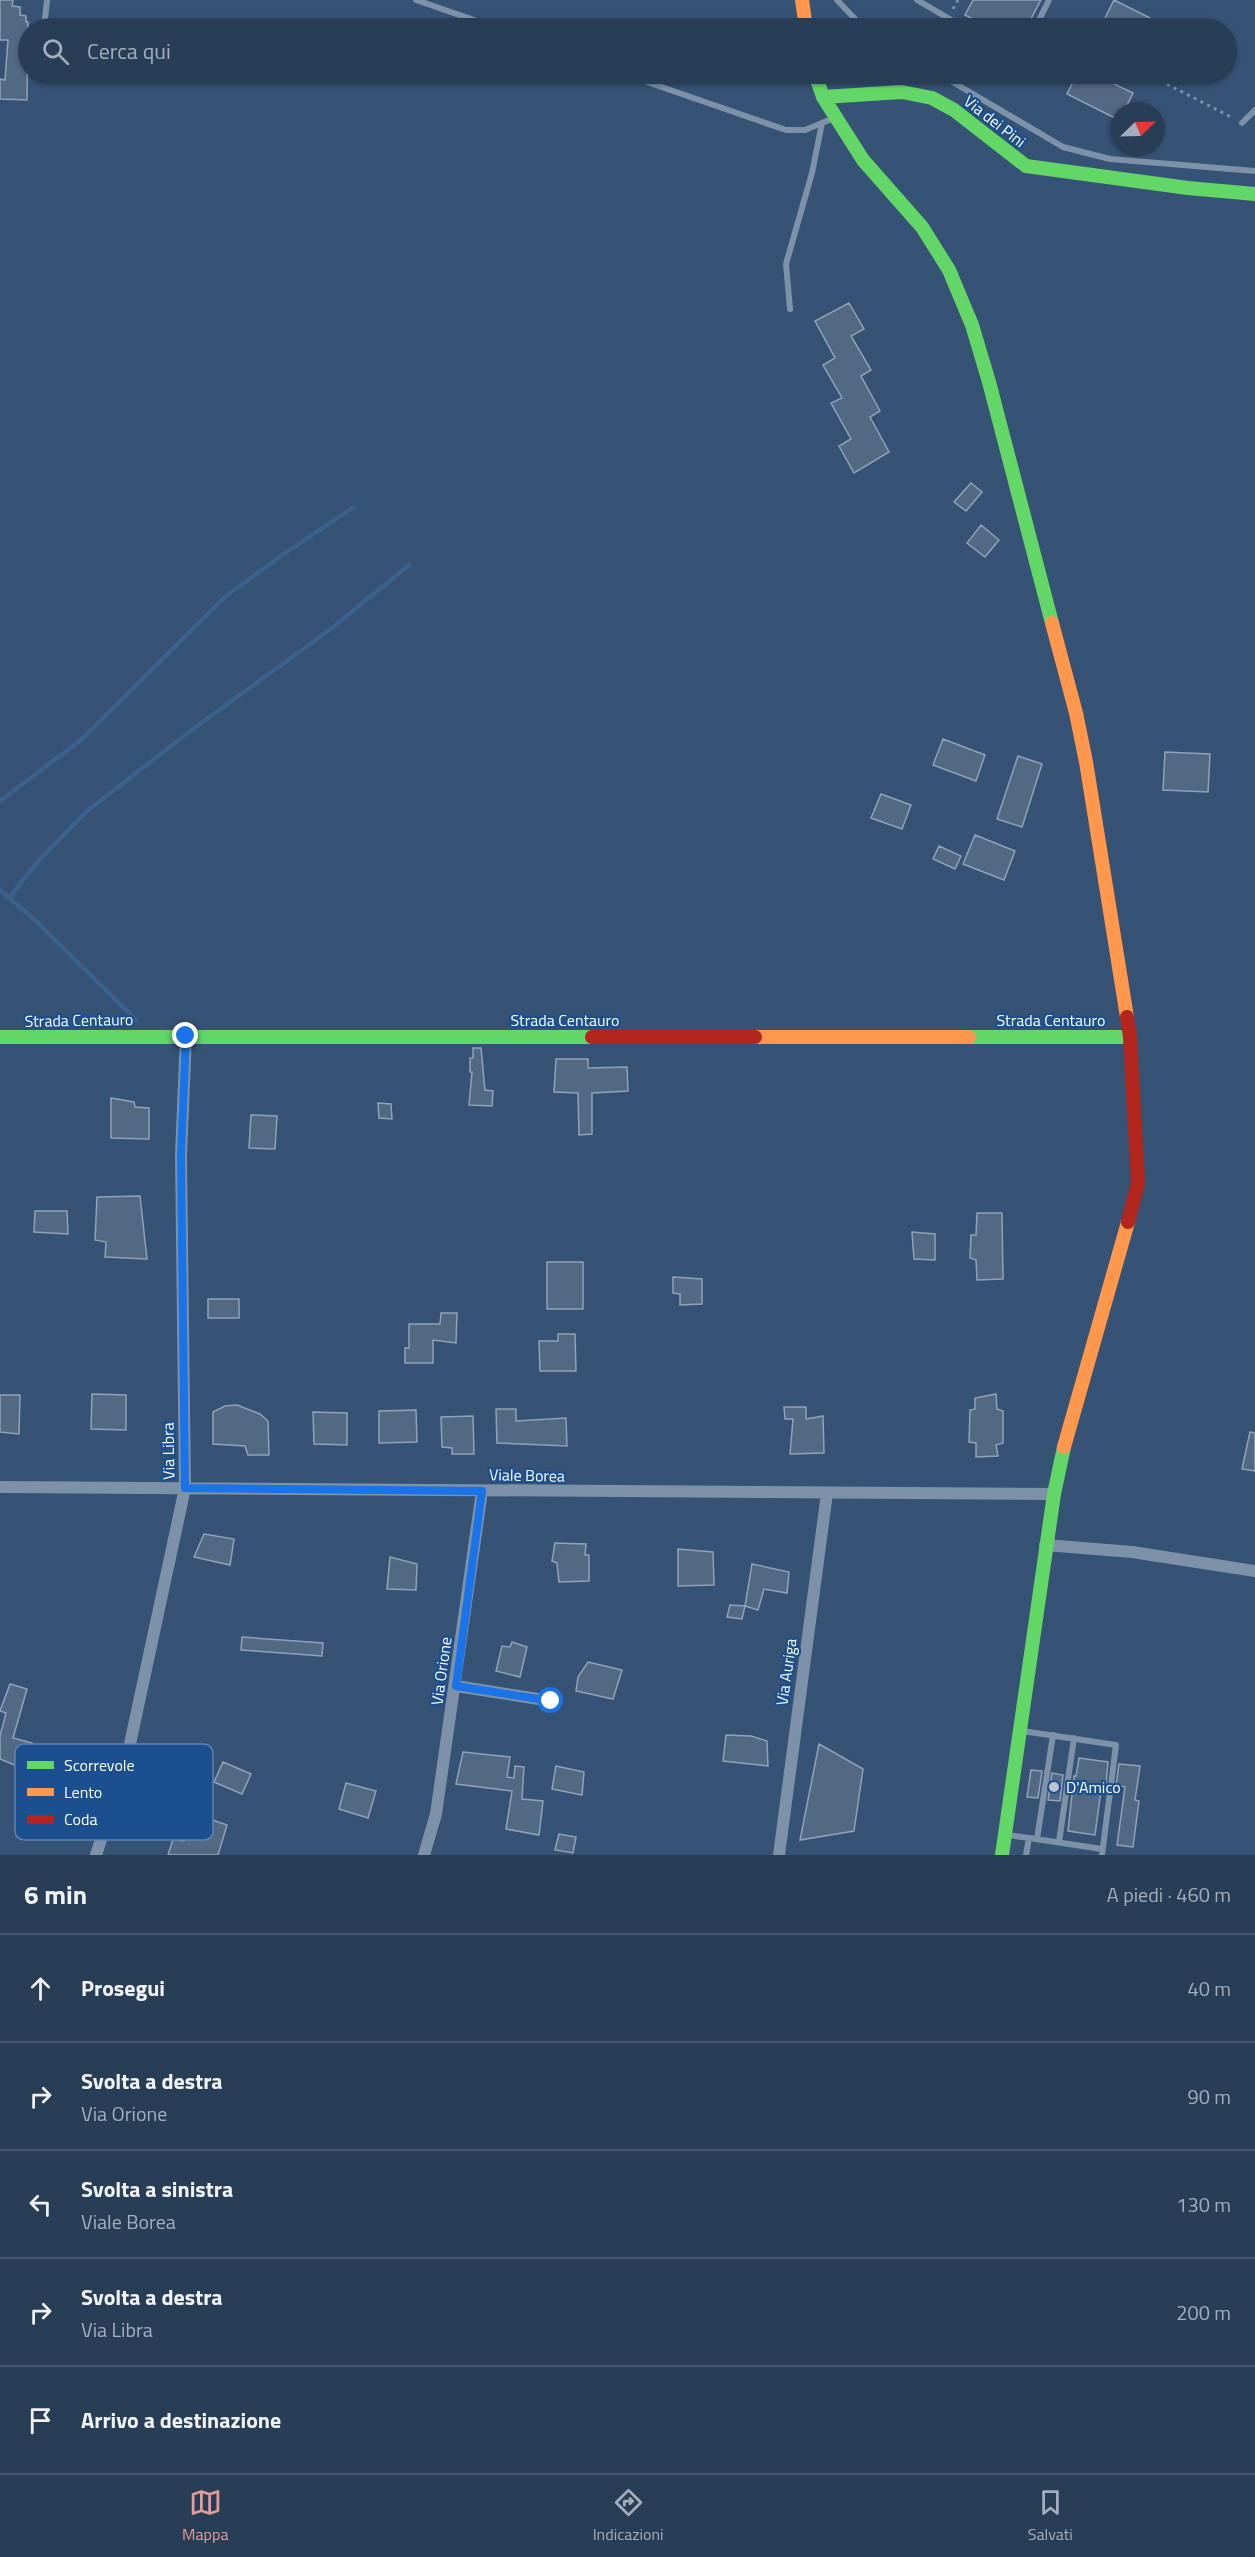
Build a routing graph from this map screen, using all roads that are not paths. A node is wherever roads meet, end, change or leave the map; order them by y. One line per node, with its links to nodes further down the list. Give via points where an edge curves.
1 (47, 0): 7 (lane)
2 (416, 0): 8 (lane)
3 (802, 0): 9 (main road)
4 (837, 0): 10 (lane)
5 (917, 0): 11 (lane)
6 (1049, 0): 12 (lane)
7 (45, 18)
8 (468, 18)
9 (805, 18)
10 (854, 18)
11 (948, 18)
12 (1040, 18)
13 (653, 84): 18 (lane, via 786,130 805,130)
14 (818, 84): 16 (main road)
15 (956, 84): 20 (lane, via 1063,147 1110,159)
16 (823, 97): 18 (main road); 21 (main road, Via dei Pini, via 902,92 932,98 954,110 1026,166)
17 (1255, 110): 19 (lane)
18 (828, 121): 22 (lane, via 786,264); 25 (main road, via 922,227 949,270 972,325 1076,713)
19 (1242, 123)
20 (1254, 169)
21 (1255, 194)
22 (790, 309)
23 (186, 1036): 24 (main road, Strada Centauro); 25 (main road, Strada Centauro); 27 (street, Via Libra, via 181,1155)
24 (0, 1037)
25 (1130, 1037): 30 (main road, via 1138,1183 1070,1422)
26 (0, 1487): 27 (street, Viale Borea)
27 (185, 1488): 28 (street, Viale Borea); 38 (street, Via Libra)
28 (482, 1491): 29 (street, Viale Borea); 33 (street, Via Orione)
29 (827, 1493): 30 (street, Viale Borea); 47 (street, Via Auriga)
30 (1054, 1494): 31 (main road)
31 (1045, 1545): 32 (street, via 1132,1552); 35 (main road)
32 (1255, 1571)
33 (456, 1686): 34 (street); 46 (street, Via Orione, via 436,1814)
34 (551, 1701)
35 (1019, 1731): 36 (lane); 39 (main road)
36 (1053, 1736): 37 (lane); 41 (lane)
37 (1074, 1738): 43 (lane); 44 (lane, via 1116,1745)
38 (130, 1744)
39 (1005, 1834): 40 (lane); 48 (main road)
40 (1029, 1838): 41 (lane); 49 (lane)
41 (1037, 1839): 43 (lane)
42 (101, 1840): 45 (street, Via Libra)
43 (1059, 1842): 44 (lane)
44 (1102, 1852)
45 (96, 1855)
46 (424, 1855)
47 (779, 1855)
48 (1002, 1855)
49 (1026, 1855)

